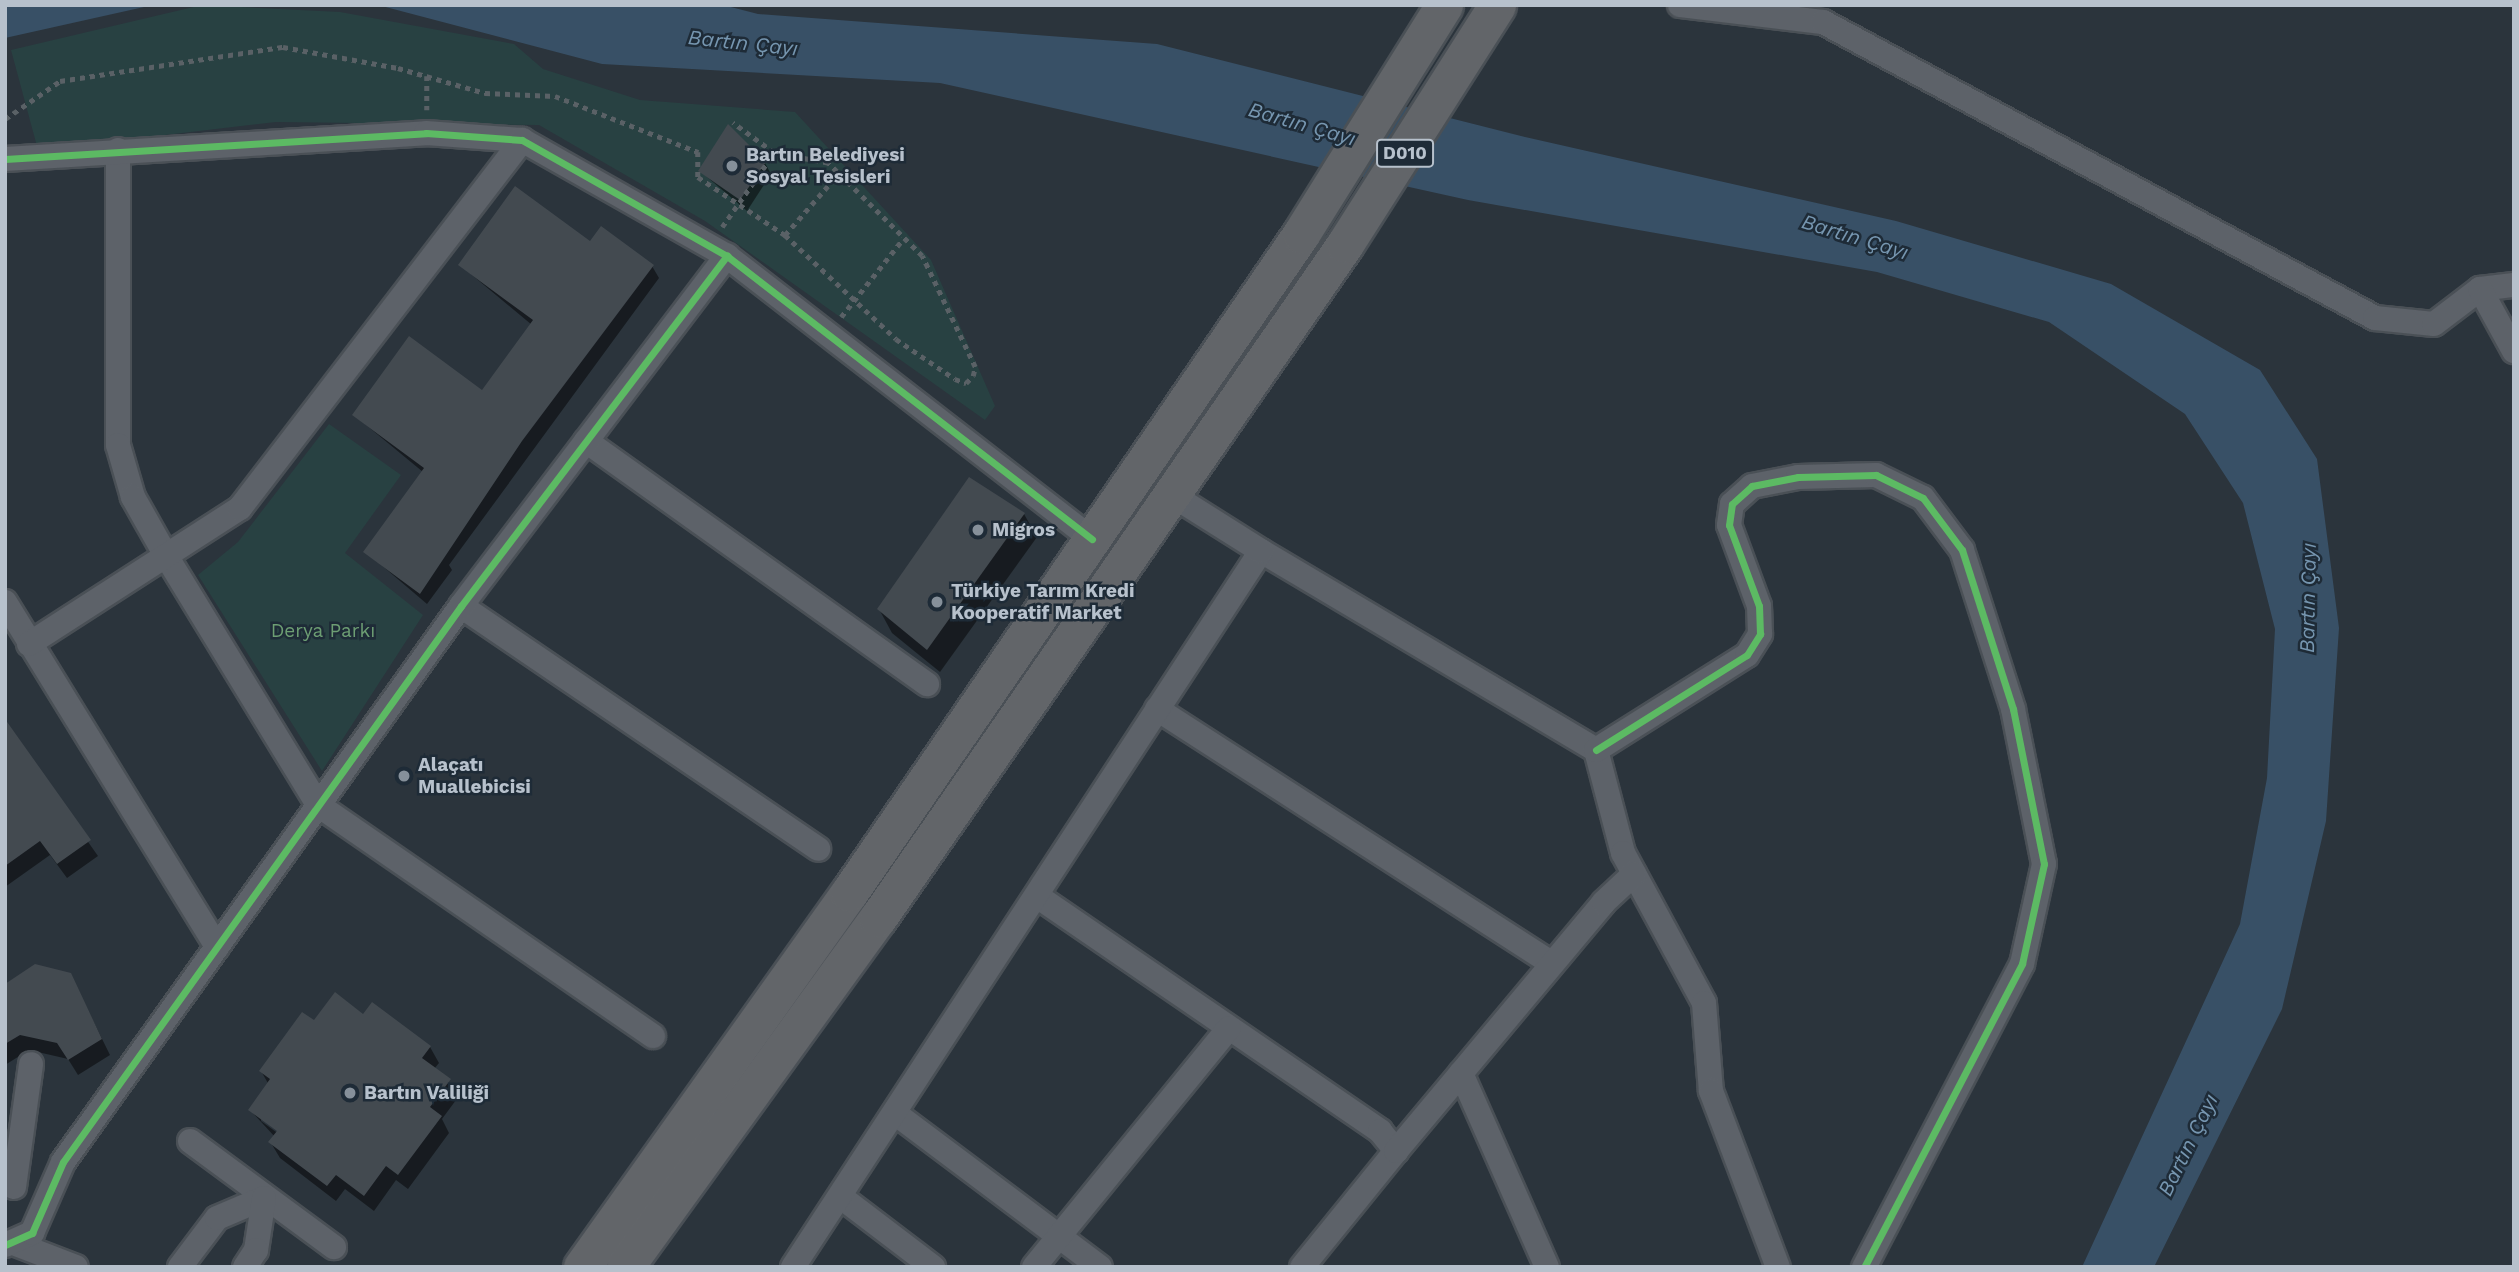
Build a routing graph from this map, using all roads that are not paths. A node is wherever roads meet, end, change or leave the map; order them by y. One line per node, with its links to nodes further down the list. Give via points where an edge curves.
1 (1444, 5): 14 (highway, D010, via 1301,234)
2 (1497, 5): 13 (highway, D010, via 1466,61 1345,244)
3 (1680, 5): 4 (street)
4 (1823, 14): 10 (street, via 2356,312 2434,324)
5 (522, 140): 6 (street, via 426,133); 8 (street); 16 (street, via 240,508)
6 (118, 150): 7 (street); 16 (street, via 118,445 133,497)
7 (5, 159)
8 (718, 251): 12 (street); 14 (street)
9 (2514, 285): 10 (street)
10 (2480, 289): 11 (street)
11 (2514, 351)
12 (586, 441): 18 (street); 20 (street)
13 (1169, 493): 15 (street); 49 (highway, D010, via 878,918)
14 (1092, 539): 48 (highway, D010, via 849,894)
15 (1261, 551): 21 (street); 22 (street)
16 (168, 559): 19 (street); 23 (street)
17 (5, 602): 19 (street)
18 (461, 606): 23 (street); 24 (street)
19 (29, 644): 27 (street)
20 (927, 684)
21 (1157, 709): 26 (street); 28 (street)
22 (1596, 750): 25 (street); 56 (street, via 1747,655 1760,634 1759,606 1729,525 1732,504 1752,486 1798,477 1875,475 1923,498 1962,550 2013,709 2044,864 2022,964)
23 (318, 805): 27 (street); 30 (street)
24 (818, 849)
25 (1634, 874): 28 (street); 45 (street, via 1704,1003 1711,1091)
26 (1037, 896): 29 (street); 33 (street)
27 (218, 947): 36 (street)
28 (1552, 964): 32 (street)
29 (1229, 1028): 35 (street, via 1380,1131); 41 (street)
30 (653, 1036)
31 (31, 1064): 37 (street)
32 (1461, 1073): 35 (street); 55 (street)
33 (896, 1114): 38 (street); 41 (street)
34 (190, 1141): 39 (street)
35 (1396, 1151): 54 (street)
36 (63, 1162): 37 (street); 40 (street)
37 (10, 1187): 40 (street, via 31,1197)
38 (841, 1197): 50 (street); 51 (street)
39 (264, 1198): 43 (street); 46 (street, via 217,1218); 47 (street, via 256,1250)
40 (37, 1220): 42 (street); 44 (street)
41 (1061, 1237): 52 (street); 53 (street)
42 (8, 1245): 44 (street)
43 (334, 1247)
44 (69, 1263)
45 (1772, 1265)
46 (180, 1267)
47 (245, 1267)
48 (582, 1267)
49 (625, 1267)
50 (793, 1267)
51 (933, 1267)
52 (1034, 1267)
53 (1100, 1267)
54 (1302, 1267)
55 (1547, 1267)
56 (1864, 1267)

